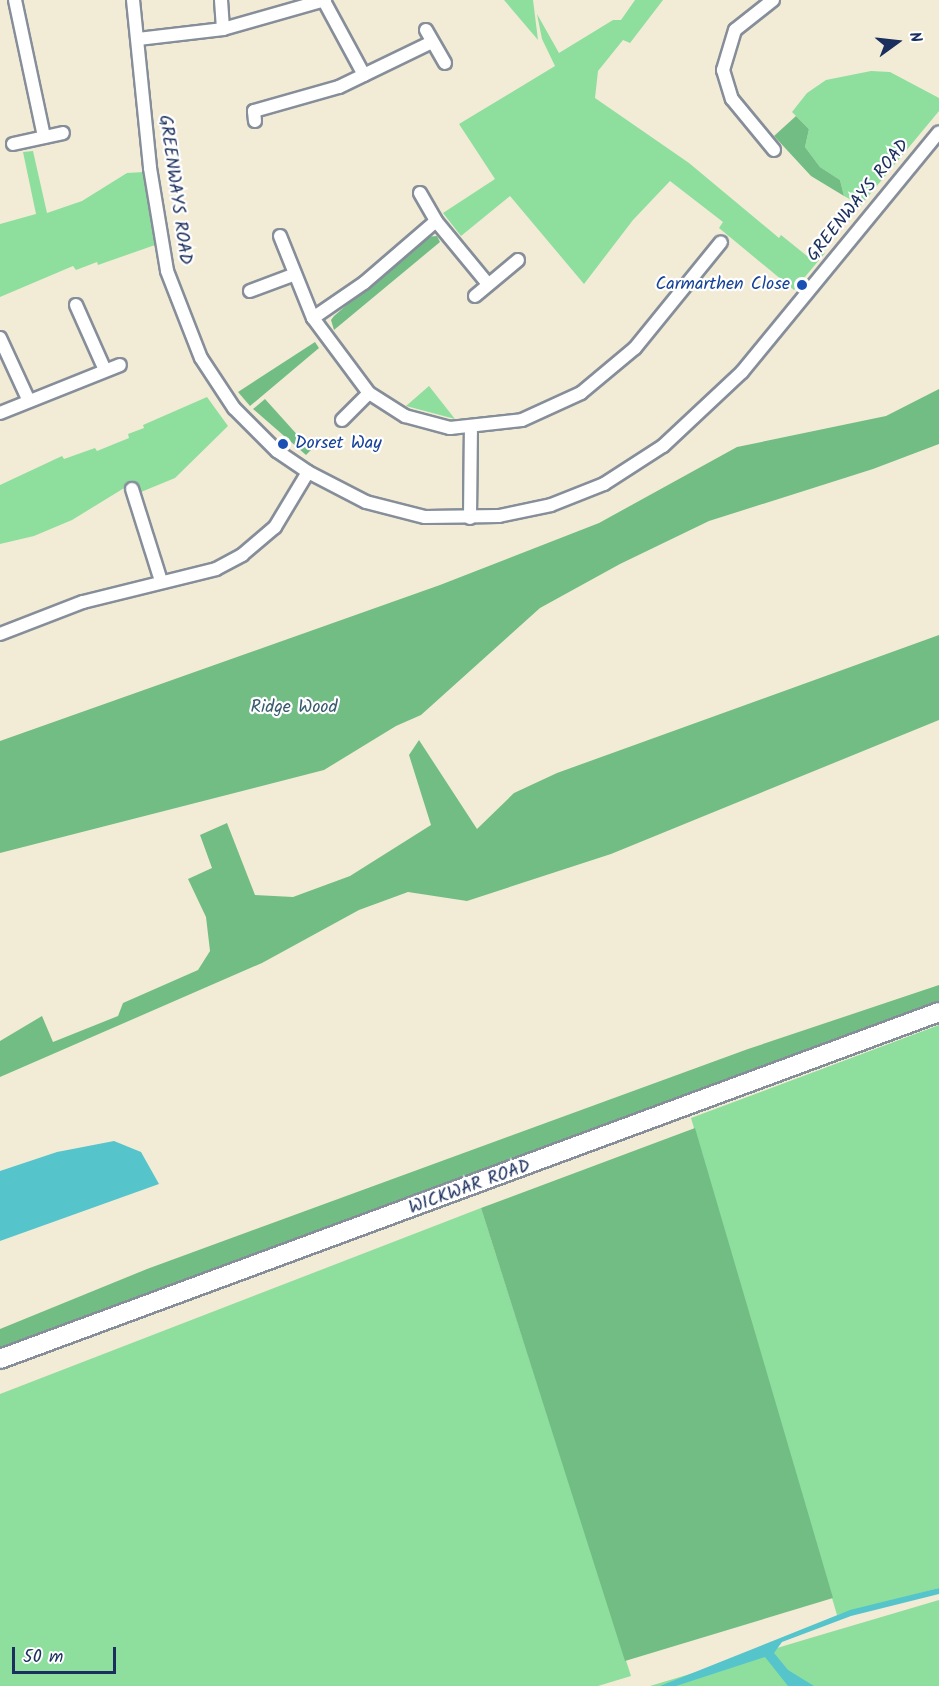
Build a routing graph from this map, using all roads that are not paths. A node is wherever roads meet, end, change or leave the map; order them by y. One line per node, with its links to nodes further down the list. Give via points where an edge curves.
1 (15, 0): 15 (street)
2 (133, 0): 8 (street, GREENWAYS ROAD)
3 (221, 0): 6 (street)
4 (325, 0): 6 (street); 11 (street)
5 (772, 0): 17 (street, via 735,30 723,70 732,99)
6 (223, 29): 8 (street)
7 (426, 30): 9 (street)
8 (138, 39): 37 (street, GREENWAYS ROAD, via 156,213 179,309 201,358 234,408 277,451)
9 (432, 42): 10 (street); 11 (street)
10 (445, 63)
11 (364, 75): 12 (street, via 339,87 254,111)
12 (255, 121)
13 (939, 132): 39 (street, GREENWAYS ROAD, via 742,372 663,446 624,473 570,499 516,513)
14 (63, 133): 15 (street)
15 (44, 137): 16 (street)
16 (13, 144)
17 (774, 150)
18 (420, 193): 19 (street)
19 (436, 221): 24 (street); 28 (street, via 364,283)
20 (280, 236): 23 (street)
21 (721, 242): 36 (street, via 693,266 635,348 581,393 540,414)
22 (518, 260): 24 (street)
23 (293, 274): 25 (street); 28 (street)
24 (488, 284): 26 (street)
25 (250, 291)
26 (475, 296)
27 (76, 305): 31 (street)
28 (313, 318): 32 (street)
29 (0, 338): 33 (street)
30 (120, 365): 31 (street)
31 (105, 370): 33 (street)
32 (369, 393): 35 (street); 36 (street, via 405,416 426,424)
33 (28, 399): 34 (street)
34 (0, 413)
35 (342, 420)
36 (471, 428): 39 (street)
37 (308, 472): 39 (street, GREENWAYS ROAD, via 366,502 425,517); 40 (street, via 275,527 242,555 216,569)
38 (132, 489): 40 (street, via 143,502)
39 (470, 518)
40 (161, 581): 41 (street, via 84,602)
41 (0, 634)
42 (939, 1012): 43 (main road, WICKWAR ROAD)
43 (0, 1359)

